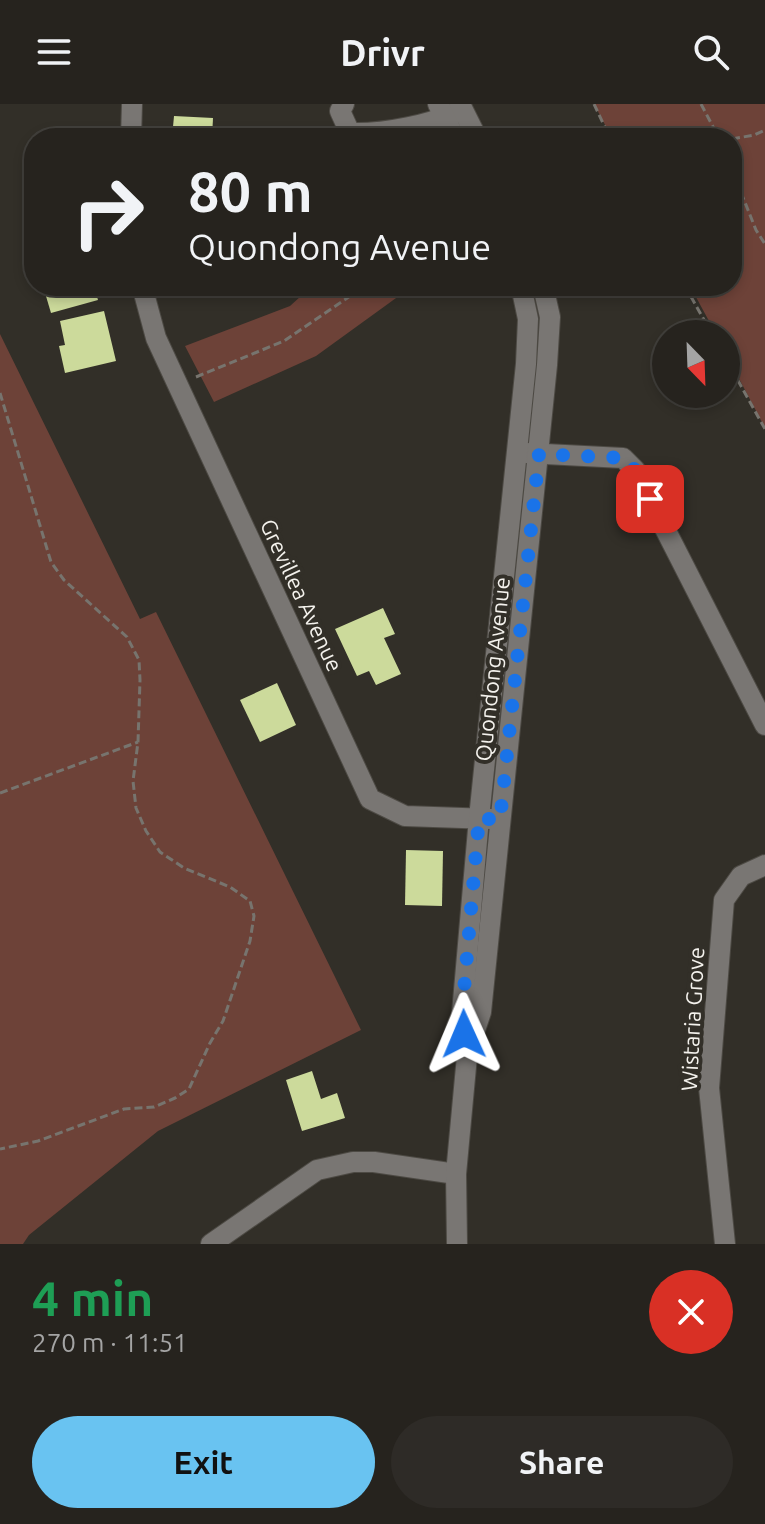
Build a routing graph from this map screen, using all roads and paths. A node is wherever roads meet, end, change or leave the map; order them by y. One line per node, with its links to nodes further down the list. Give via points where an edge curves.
1 (132, 104): 6 (street)
2 (344, 104): 7 (street, via 340,111)
3 (594, 104): 10 (path)
4 (701, 104): 11 (path)
5 (451, 109): 8 (street); 9 (street)
6 (131, 128)
7 (348, 128)
8 (391, 128)
9 (468, 128)
10 (605, 128)
11 (714, 128)
12 (765, 130): 13 (path)
13 (742, 137)
14 (742, 195): 15 (path)
15 (765, 244)
16 (145, 296): 23 (street, Grevillea Avenue, via 156,338)
17 (350, 296): 23 (path, via 284,341)
18 (523, 296): 26 (street, Quondong Avenue, via 528,319)
19 (545, 296): 27 (street, Quondong Avenue, via 550,317)
20 (691, 296): 21 (path)
21 (704, 320)
22 (740, 384): 25 (path)
23 (178, 385): 31 (street, Grevillea Avenue, via 370,799 405,816)
24 (0, 393): 29 (path, via 51,562 127,637 139,660)
25 (765, 429)
26 (517, 452): 27 (street); 31 (street, Quondong Avenue)
27 (539, 454): 28 (street, via 623,458 635,470); 32 (street, Quondong Avenue)
28 (765, 725)
29 (138, 742): 30 (path); 35 (path, via 136,808 160,852 250,901 250,941 223,1021 189,1089 175,1098)
30 (0, 793)
31 (479, 818): 32 (street, Grevillea Avenue); 34 (street, Quondong Avenue, via 462,1013)
32 (500, 820): 34 (street, Quondong Avenue, via 481,1012)
33 (765, 865): 39 (street, Wistaria Grove, via 741,876 724,900 709,1088)
34 (467, 1056): 36 (street, Quondong Avenue)
35 (0, 1149)
36 (456, 1174): 37 (street, via 374,1162 317,1170); 38 (street, Quondong Avenue)
37 (211, 1244)
38 (457, 1244)
39 (725, 1244)

